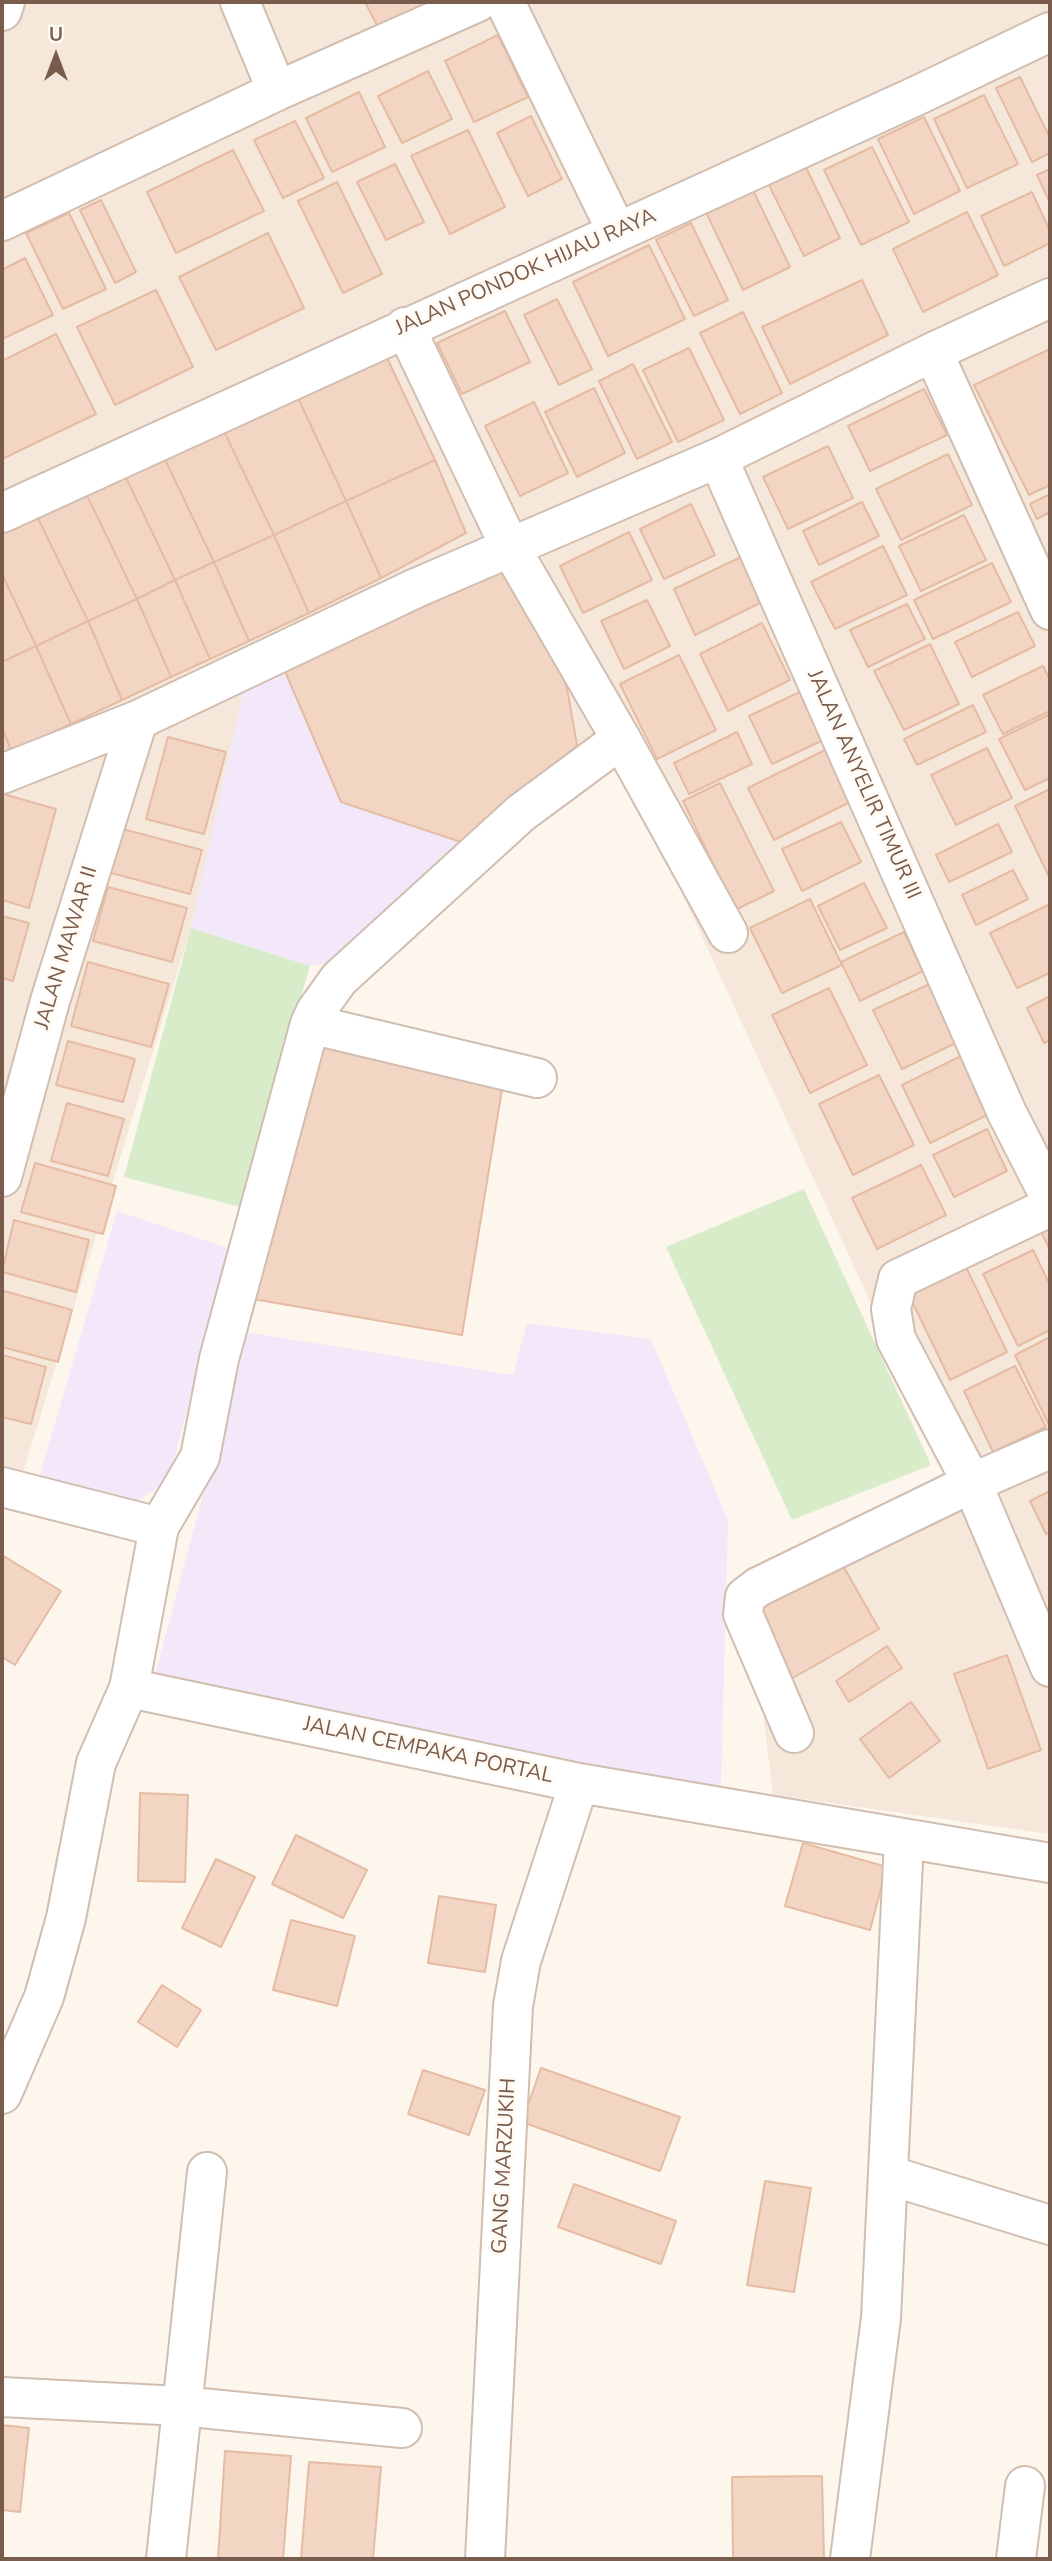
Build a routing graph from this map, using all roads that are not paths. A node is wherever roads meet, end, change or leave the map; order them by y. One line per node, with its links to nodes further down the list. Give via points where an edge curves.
1 (5, 2): 5 (street)
2 (240, 2): 7 (street)
3 (478, 2): 7 (street)
4 (505, 2): 9 (street)
5 (2, 11)
6 (1050, 32): 9 (street, JALAN PONDOK HIJAU RAYA)
7 (277, 91): 8 (street)
8 (2, 221)
9 (617, 232): 11 (street, JALAN PONDOK HIJAU RAYA)
10 (1050, 298): 12 (street)
11 (405, 327): 14 (street, JALAN PONDOK HIJAU RAYA); 15 (street)
12 (933, 352): 13 (street); 16 (street)
13 (718, 458): 15 (street); 24 (street, JALAN ANYELIR TIMUR III, via 1007,1113)
14 (2, 513)
15 (510, 547): 17 (street); 18 (street)
16 (1050, 610)
17 (138, 720): 19 (street); 23 (street, JALAN MAWAR II, via 50,1001)
18 (621, 738): 20 (street); 21 (street, via 521,813 421,903 339,979)
19 (2, 774)
20 (728, 933)
21 (310, 1024): 22 (street); 29 (street, via 219,1359 200,1457)
22 (537, 1078)
23 (2, 1177)
24 (1050, 1196)
25 (1050, 1208): 27 (street, via 898,1279 891,1309 896,1339)
26 (1050, 1449): 27 (street)
27 (972, 1483): 30 (street); 32 (street, via 745,1597 743,1614)
28 (2, 1487): 29 (street)
29 (159, 1527): 31 (street)
30 (1050, 1667)
31 (129, 1688): 33 (street, JALAN CEMPAKA PORTAL); 36 (street, via 96,1763 66,1918 44,1997)
32 (793, 1733)
33 (579, 1783): 34 (street, JALAN CEMPAKA PORTAL); 45 (street, GANG MARZUKIH, via 521,1961 513,2006)
34 (904, 1840): 35 (street, JALAN CEMPAKA PORTAL); 38 (street)
35 (1050, 1863)
36 (2, 2094)
37 (206, 2172): 41 (street)
38 (888, 2175): 39 (street); 46 (street, via 881,2318)
39 (1050, 2225)
40 (2, 2397): 41 (street)
41 (181, 2406): 42 (street); 44 (street)
42 (402, 2428)
43 (1025, 2486): 47 (street)
44 (166, 2559)
45 (485, 2559)
46 (850, 2559)
47 (1016, 2559)

